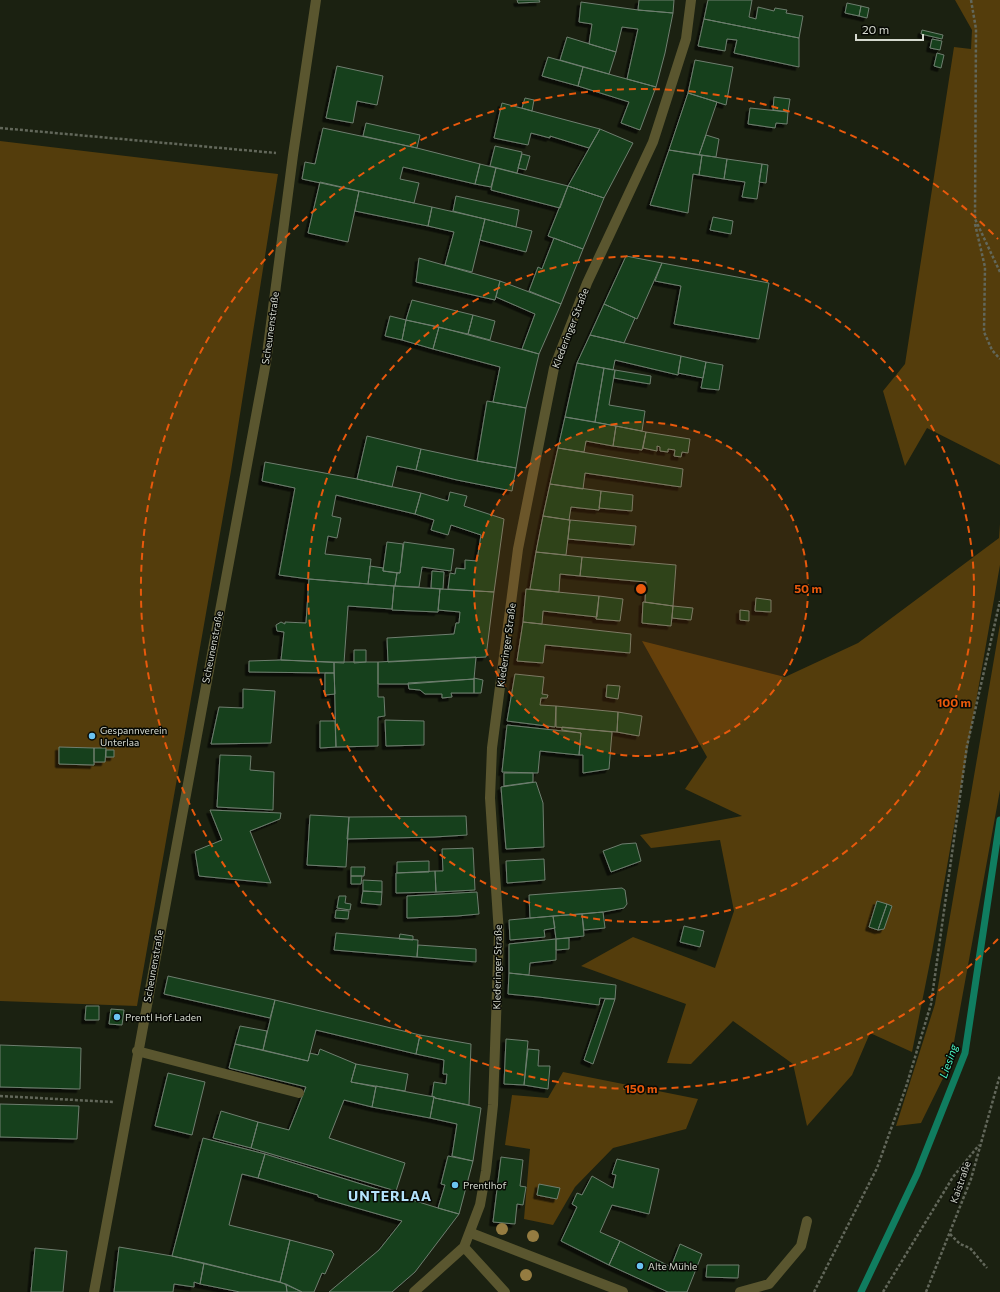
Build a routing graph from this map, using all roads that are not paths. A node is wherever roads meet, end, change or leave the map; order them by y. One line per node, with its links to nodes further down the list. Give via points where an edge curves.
1 (316, 0): 3 (street, Scheunenstraße, via 266,362)
2 (691, 0): 6 (street, Klederinger Straße, via 686,39 653,142 587,283 554,368 518,549 492,748 490,798 499,934 494,1105 480,1205)
3 (138, 1051): 4 (street); 8 (street, Scheunenstraße)
4 (299, 1093)
5 (807, 1221): 12 (street, via 801,1246 769,1284)
6 (471, 1233): 7 (street, Klederinger Straße); 11 (street)
7 (464, 1247): 9 (street, Klederinger Straße); 10 (street)
8 (94, 1292)
9 (414, 1292)
10 (505, 1292)
11 (623, 1292)
12 (740, 1292)

